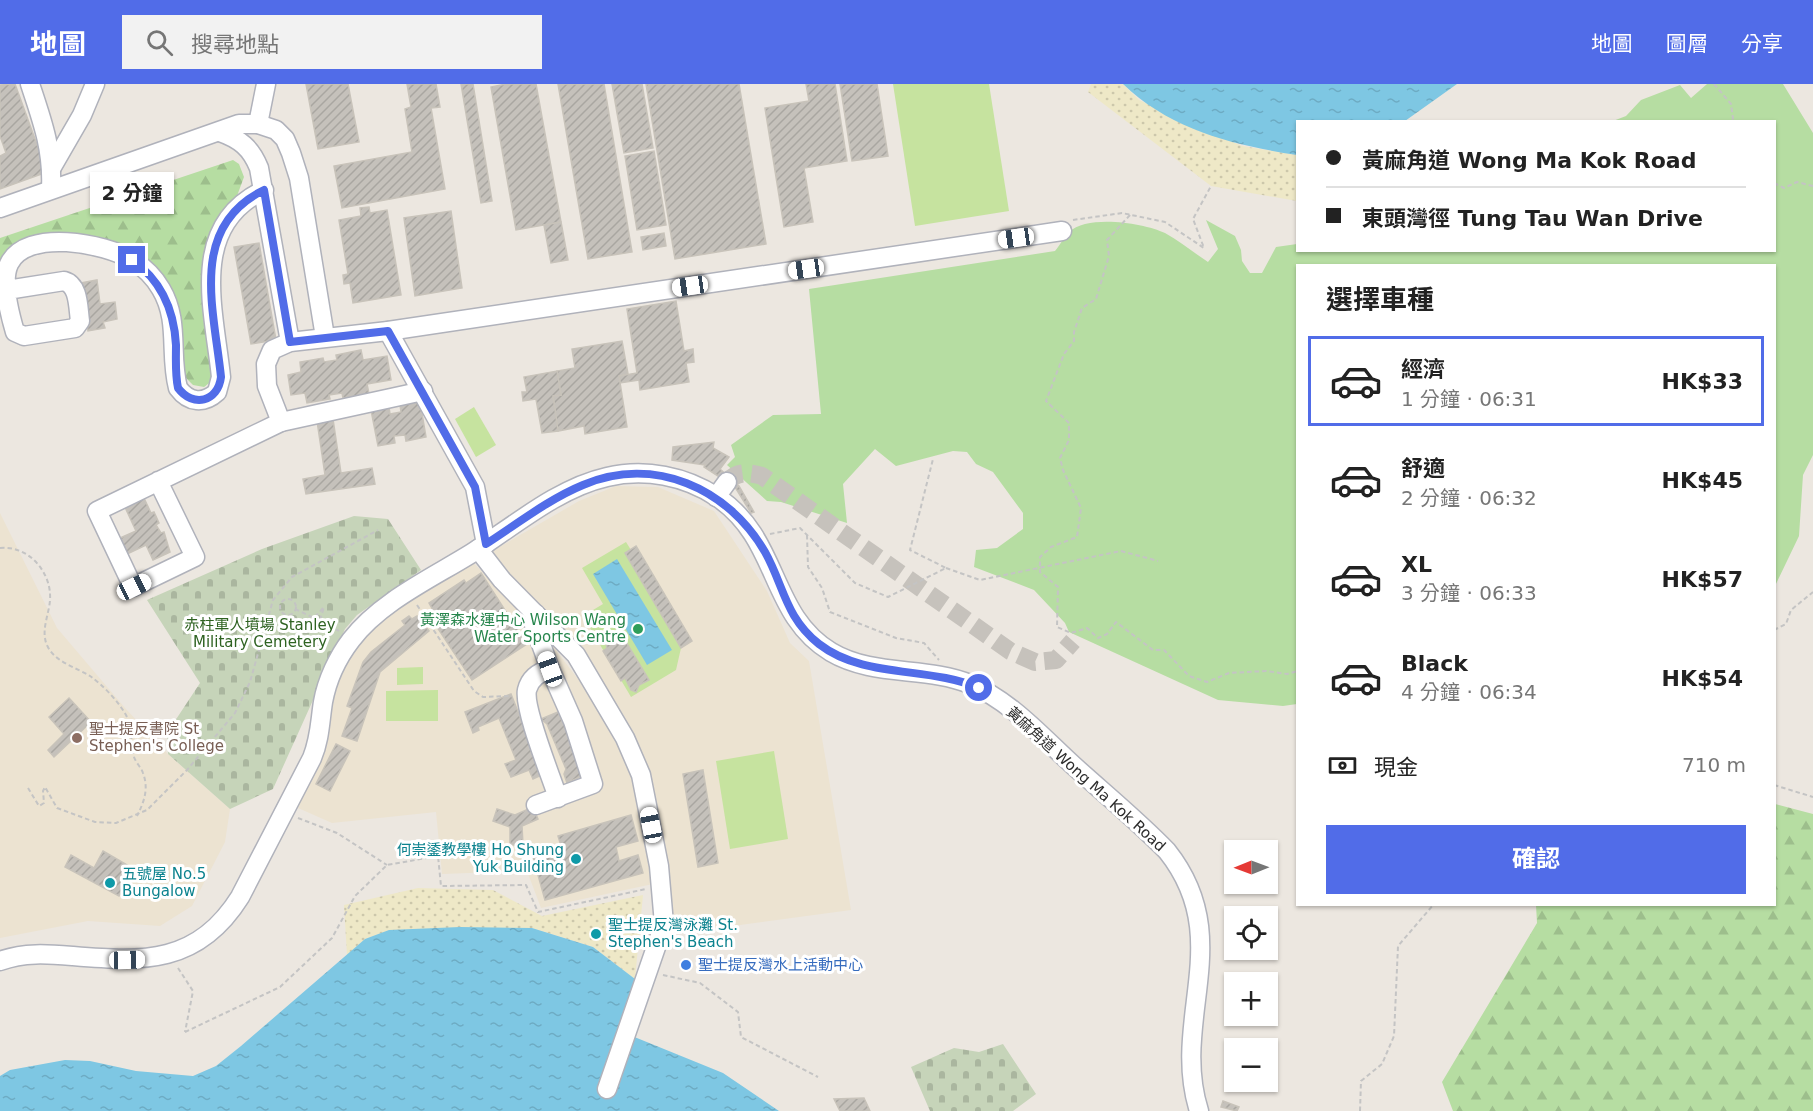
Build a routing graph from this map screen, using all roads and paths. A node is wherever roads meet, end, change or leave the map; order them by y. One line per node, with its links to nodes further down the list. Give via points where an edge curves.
1 (30, 84): 8 (street, via 47,132)
2 (95, 84): 8 (street)
3 (266, 84): 6 (street)
4 (1714, 84): 5 (path, via 1731,104)
5 (1734, 120)
6 (258, 124): 7 (street, via 239,124); 19 (street, via 276,130 285,139 299,178)
7 (220, 132): 12 (street); 13 (street, via 248,147)
8 (52, 167): 12 (street)
9 (1776, 184): 11 (path, via 1784,188 1797,182)
10 (1211, 186): 15 (path, via 1194,219 1204,248 1165,222)
11 (1813, 186)
12 (51, 189): 14 (street)
13 (264, 190): 17 (street, via 234,211 215,243 211,280 221,377 217,392 204,400 189,399 178,388 175,330 168,303 153,278 132,260 89,246 30,245 9,264); 20 (street)
14 (0, 208)
15 (1130, 215): 16 (path, via 1062,221); 31 (path, via 1107,240 1109,256 1095,299 1083,308 1074,341 1064,354 1046,401 1069,423 1069,440 1060,458 1082,508 1077,537 1051,547 1040,557)
16 (1062, 231): 18 (street)
17 (4, 291)
18 (388, 331): 19 (street); 21 (street)
19 (325, 337): 20 (street)
20 (290, 342): 22 (street, via 272,350 266,364 267,386)
21 (423, 391): 22 (street); 28 (street, via 475,487)
22 (280, 422): 24 (street)
23 (933, 459): 32 (path, via 910,550)
24 (158, 481): 24 (street, via 195,557 134,587 97,511)
25 (378, 530): 34 (path, via 292,578)
26 (807, 535): 27 (path, via 800,528); 32 (path, via 855,584 888,597); 45 (path, via 808,567 822,588 830,612 896,638 924,643)
27 (756, 537): 28 (street, 黃麻角道 Wong Ma Kok Road, via 722,489 640,473 609,476 568,492); 45 (street, 黃麻角道 Wong Ma Kok Road, via 794,617 824,647 866,665)
28 (482, 547): 38 (street, via 502,580); 57 (street, 黃麻角道 Wong Ma Kok Road, via 378,614 352,638 329,680 312,758 240,897 208,935 185,949 150,959 41,954)
29 (0, 548): 52 (path, via 31,555 45,574 50,598 44,628 49,648 64,662 92,677 128,718 134,757 146,789)
30 (1158, 561): 31 (path, via 1121,551)
31 (1040, 566): 32 (path, via 980,580); 44 (path, via 1040,572 1058,587 1056,620 1062,631 1071,633 1087,628 1098,638 1116,622 1153,650 1164,650 1189,676 1206,682 1229,673)
32 (946, 568)
33 (1813, 592): 42 (path, via 1791,610 1783,627)
34 (273, 600): 36 (path); 52 (path, via 250,682 235,713 168,791)
35 (416, 603): 46 (path, via 479,695 503,698)
36 (283, 604): 37 (path, via 288,598 295,603); 37 (path, via 281,612 286,615)
37 (295, 609): 39 (path)
38 (536, 614): 43 (street, via 533,622); 59 (street, via 580,661 635,759 643,783 659,866 664,924)
39 (314, 618): 40 (path, via 313,632); 40 (path, via 324,607)
40 (320, 620): 41 (path)
41 (326, 624)
42 (1776, 629)
43 (550, 669): 46 (street, via 539,672); 50 (street, via 573,721 593,784)
44 (1296, 672)
45 (958, 680): 62 (street, 黃麻角道 Wong Ma Kok Road, via 989,694 1022,718 1158,842 1185,878 1197,907 1201,939 1191,1056)
46 (527, 690): 50 (street, via 527,701)
47 (1776, 786): 49 (path)
48 (28, 788): 52 (path, via 39,806 44,804 45,788 55,806 85,819 105,824)
49 (1813, 797)
50 (558, 798): 51 (street)
51 (536, 805)
52 (137, 816)
53 (293, 816): 54 (path, via 337,834)
54 (387, 865): 55 (path, via 438,856 441,886 526,885 538,912); 58 (path, via 355,896 332,938 280,987 184,1032 193,991)
55 (655, 887)
56 (1432, 906): 63 (path, via 1398,946 1394,1036 1382,1064 1361,1081)
57 (0, 961)
58 (174, 962)
59 (649, 972): 60 (path, via 700,983 738,1012 741,1037); 61 (street)
60 (818, 1077)
61 (607, 1089)
62 (1199, 1111)
63 (1360, 1111)

